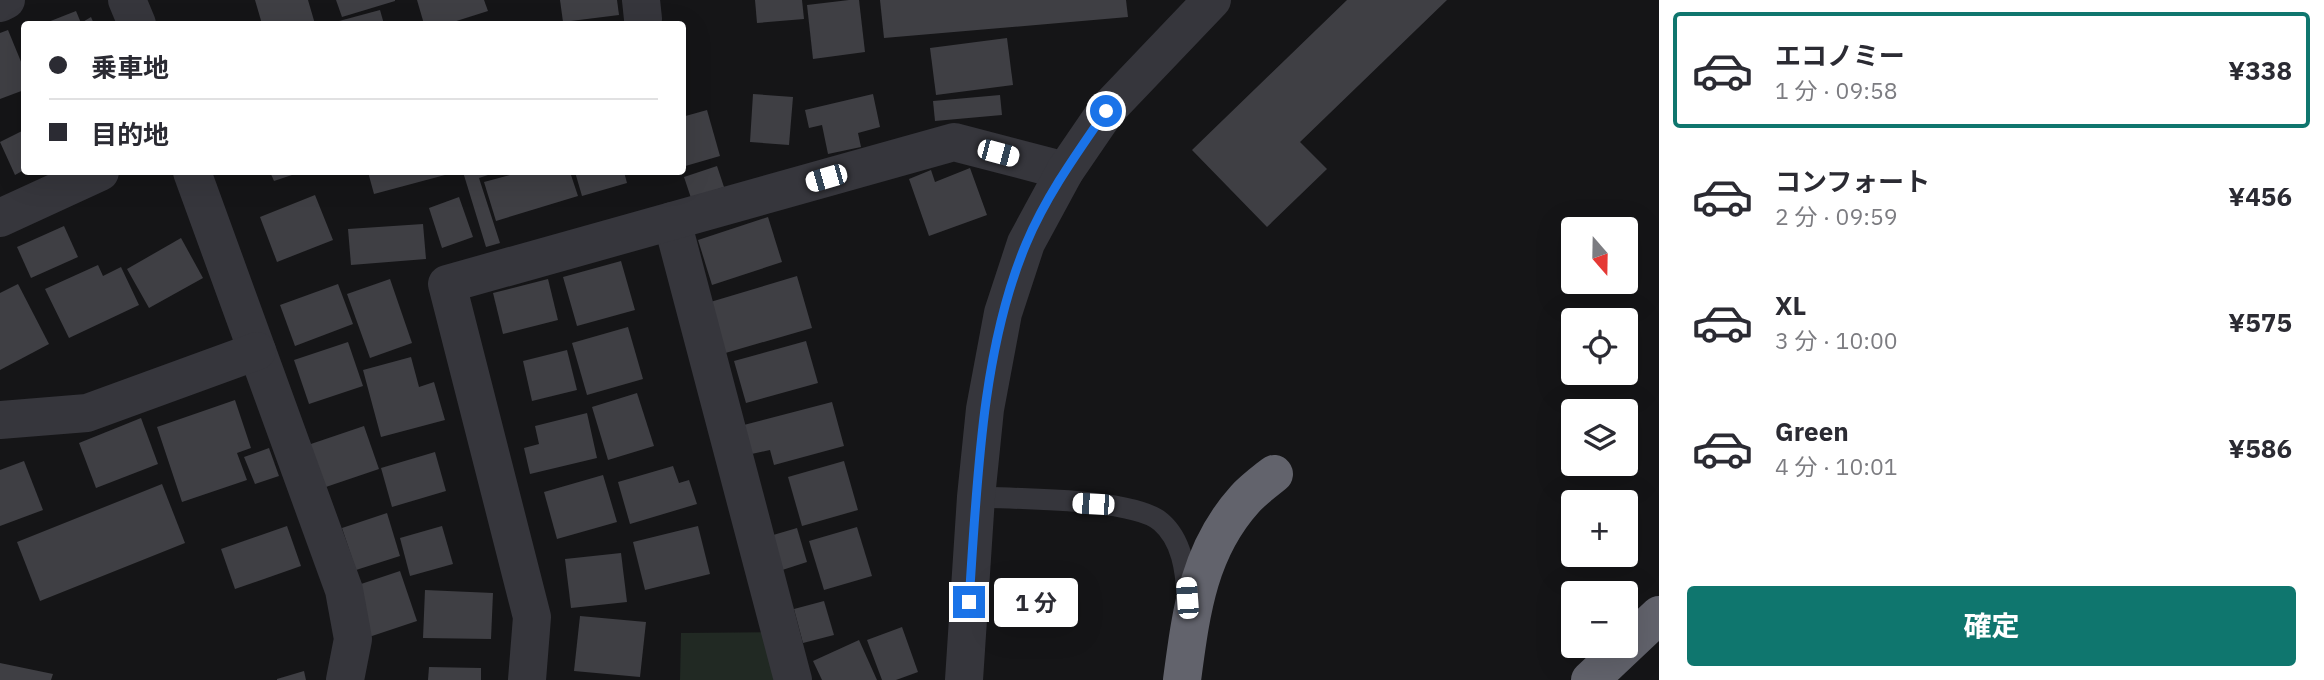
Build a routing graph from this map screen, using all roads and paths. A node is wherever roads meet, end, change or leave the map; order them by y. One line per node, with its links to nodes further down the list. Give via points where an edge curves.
1 (6, 0): 4 (street)
2 (127, 0): 5 (street)
3 (1212, 0): 6 (street, via 1106,111)
4 (0, 3)
5 (135, 21)
6 (1065, 171): 10 (street, via 954,142); 14 (street, via 1026,243 1003,313 985,409)
7 (93, 175): 9 (street)
8 (193, 175): 11 (street)
9 (0, 218)
10 (672, 221): 18 (street, via 447,284 532,617); 19 (street)
11 (257, 351): 12 (street, via 87,413); 17 (street, via 344,590 353,639)
12 (0, 420)
13 (1274, 474): 16 (highway, via 1245,498 1222,530 1204,564)
14 (976, 497): 16 (lane, via 1116,505 1161,522 1176,542 1186,572); 20 (street)
15 (1659, 615): 22 (highway)
16 (1189, 623): 21 (highway)
17 (345, 680)
18 (527, 680)
19 (793, 680)
20 (964, 680)
21 (1181, 680)
22 (1590, 680)

